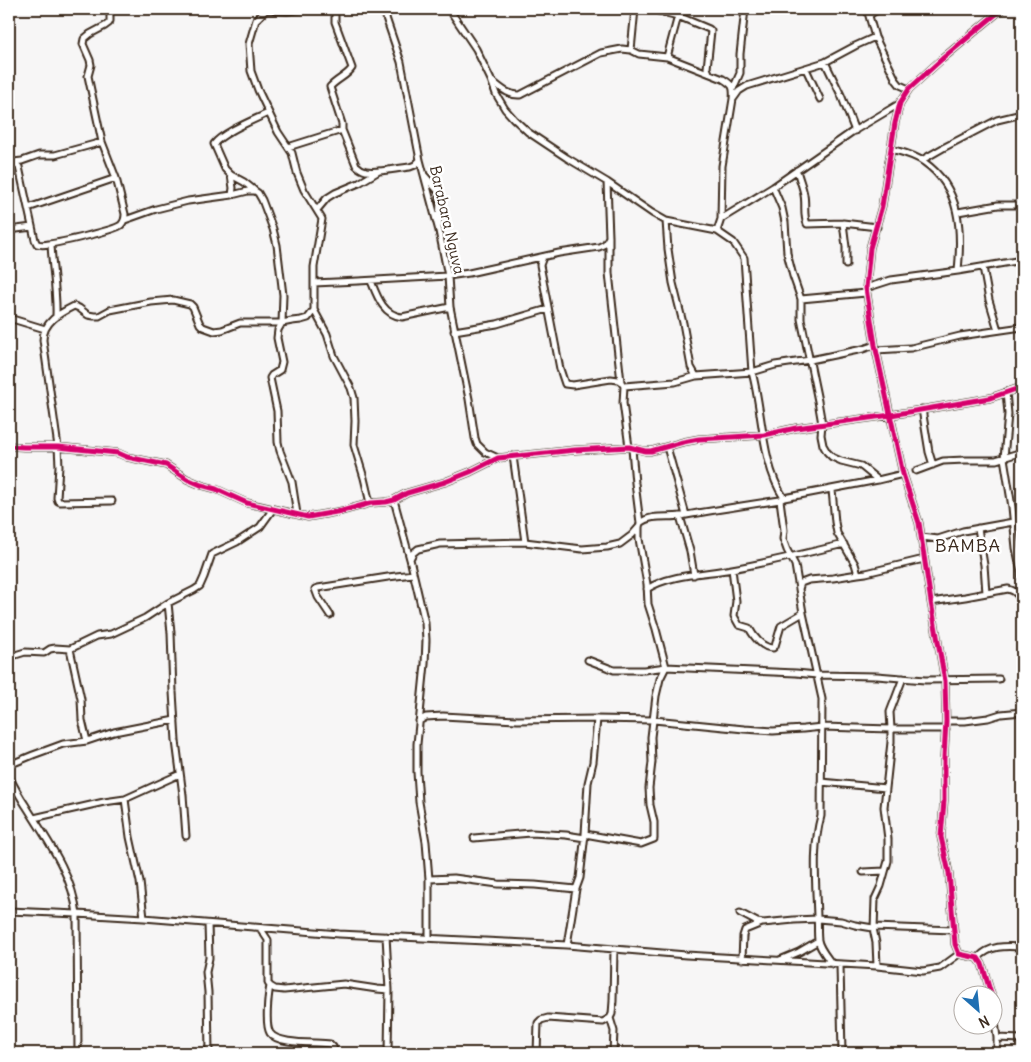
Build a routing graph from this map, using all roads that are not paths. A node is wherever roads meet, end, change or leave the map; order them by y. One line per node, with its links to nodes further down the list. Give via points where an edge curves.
1 (110, 9): 32 (street, via 109,23 90,34 83,44 91,65 88,76)
2 (267, 9): 3 (street); 28 (street, via 256,20 249,44 251,71)
3 (308, 9)
4 (335, 9): 30 (street, via 335,22 352,68 330,87)
5 (383, 9): 36 (street, Barabara Nguva, via 401,62)
6 (449, 9): 21 (street, via 476,49)
7 (635, 9): 16 (street)
8 (650, 9): 13 (street)
9 (745, 9): 22 (street, via 740,73)
10 (867, 9): 14 (street)
11 (879, 9): 14 (street)
12 (1001, 9): 24 (street)
13 (678, 16): 17 (street); 20 (street, via 711,31 707,68)
14 (869, 16): 15 (street)
15 (875, 37): 18 (street); 24 (street, via 896,80)
16 (631, 50): 17 (street); 21 (street, via 601,52 520,95 514,96 502,90)
17 (666, 57): 20 (street)
18 (824, 62): 19 (street); 31 (street)
19 (806, 68): 23 (street); 26 (street)
20 (710, 73): 22 (street)
21 (491, 80): 43 (street, via 506,109 528,132)
22 (735, 86): 23 (street); 25 (street)
23 (747, 86): 25 (street)
24 (909, 89): 27 (street)
25 (733, 99): 51 (street, via 722,166)
26 (820, 99)
27 (900, 103): 31 (street); 34 (street)
28 (268, 113): 33 (street); 40 (street, via 215,142 225,169)
29 (1022, 114): 37 (street, via 997,120)
30 (342, 130): 33 (street); 39 (street, via 356,165 366,171)
31 (855, 131): 38 (street)
32 (102, 142): 35 (street, via 55,155); 42 (street)
33 (288, 147): 49 (street, via 304,190)
34 (891, 149): 37 (street); 56 (street)
35 (11, 160): 48 (street, via 19,167)
36 (420, 160): 39 (street, via 410,167); 41 (street, Barabara Nguva)
37 (922, 160): 50 (street, via 938,173)
38 (798, 170): 44 (street); 54 (street, via 805,196 806,223)
39 (380, 171): 49 (street, via 335,193)
40 (232, 175): 45 (street); 46 (street)
41 (424, 175): 58 (street, Barabara Nguva); 58 (street, via 439,192)
42 (116, 178): 48 (street); 52 (street)
43 (607, 182): 53 (street); 60 (street)
44 (773, 187): 51 (street); 73 (street, via 782,208 787,253)
45 (255, 190): 46 (street); 79 (street, via 262,200 277,245 283,295)
46 (232, 195): 52 (street, via 188,201)
47 (1022, 205): 50 (street, via 998,205)
48 (28, 208): 55 (street)
49 (317, 210): 71 (street, via 322,219)
50 (958, 212): 68 (street)
51 (721, 219): 59 (street)
52 (125, 220): 61 (street, via 111,230)
53 (666, 220): 59 (street); 87 (street, via 673,283 690,367)
54 (843, 223): 56 (street); 66 (street)
55 (32, 227): 57 (street); 61 (street, via 37,244)
56 (877, 227): 72 (street, via 870,248)
57 (9, 230)
58 (439, 231): 69 (street, Barabara Nguva)
59 (717, 231): 86 (street, via 733,242 744,258)
60 (610, 237): 62 (street, via 599,246); 88 (street, via 608,273)
61 (50, 244): 77 (street)
62 (542, 257): 63 (street); 65 (street)
63 (534, 259): 65 (street); 69 (street)
64 (1022, 260): 67 (street)
65 (540, 265): 75 (street)
66 (846, 265)
67 (982, 267): 68 (street); 82 (street)
68 (958, 271): 72 (street, via 891,280)
69 (448, 276): 70 (street); 74 (street, Barabara Nguva)
70 (371, 281): 71 (street); 74 (street, via 379,301 397,316)
71 (314, 283): 76 (street)
72 (866, 291): 73 (street); 84 (street)
73 (801, 299): 85 (street, via 801,319)
74 (450, 307): 83 (street, Barabara Nguva)
75 (548, 309): 83 (street, via 496,324); 88 (street, via 565,384 611,379)
76 (314, 310): 79 (street, via 308,318); 111 (street, via 354,398 354,446)
77 (56, 315): 79 (street, via 74,306 88,315 99,316 110,310 174,300 194,307 200,324 214,331 240,323); 81 (street)
78 (9, 318): 81 (street)
79 (282, 323): 113 (street, via 277,338 282,362 280,370 270,378 278,411 278,442 292,482)
80 (1022, 326): 82 (street)
81 (44, 330): 96 (street)
82 (998, 330): 84 (street, via 911,348)
83 (454, 331): 101 (street, Barabara Nguva, via 477,444 484,452)
84 (875, 347): 85 (street); 92 (street)
85 (810, 360): 86 (street); 93 (street)
86 (752, 372): 87 (street); 94 (street)
87 (696, 376): 88 (street, via 674,382)
88 (622, 384): 98 (street)
89 (1022, 387): 90 (street)
90 (1006, 392): 91 (street, via 990,398); 102 (street, via 1008,414)
91 (922, 409): 92 (street); 103 (street)
92 (891, 415): 93 (street); 105 (street)
93 (822, 424): 94 (street); 106 (street, via 823,445 832,457 861,466)
94 (764, 435): 97 (street, via 699,439); 108 (street, via 772,474)
95 (9, 446): 96 (street)
96 (58, 447): 110 (street, via 58,501); 112 (street, via 118,453 166,465 201,485 247,503)
97 (667, 447): 98 (street, via 651,451); 114 (street)
98 (630, 448): 100 (street); 117 (street)
99 (1022, 452): 102 (street)
100 (513, 456): 101 (street); 120 (street)
101 (498, 458): 109 (street, via 446,482)
102 (1004, 458): 103 (street, via 943,461); 116 (street)
103 (933, 465): 104 (street)
104 (916, 471)
105 (903, 474): 106 (street); 119 (street)
106 (878, 480): 107 (street)
107 (832, 490): 108 (street); 121 (street, via 837,533)
108 (782, 499): 114 (street); 122 (street, via 783,539)
109 (394, 500): 111 (street); 123 (street)
110 (112, 501)
111 (372, 504): 113 (street, via 308,517)
112 (273, 509): 113 (street); 135 (street, via 260,527 212,554 200,586)
113 (297, 514)
114 (686, 515): 115 (street)
115 (680, 516): 117 (street, via 649,518); 127 (street)
116 (1013, 522): 118 (street); 129 (street)
117 (639, 525): 120 (street, via 620,544 607,547 582,549); 130 (street)
118 (978, 528): 119 (street, via 938,539); 132 (street)
119 (922, 537): 124 (street)
120 (525, 542): 123 (street, via 440,544 418,549)
121 (844, 544): 122 (street); 128 (street)
122 (790, 557): 125 (street); 131 (street, via 795,565)
123 (410, 559): 126 (street)
124 (924, 559): 128 (street); 134 (street)
125 (732, 569): 127 (street); 137 (street, via 735,620 749,628 767,648 775,646 782,626)
126 (413, 574): 138 (street, via 316,589); 148 (street, via 426,640)
127 (694, 574): 130 (street, via 670,579)
128 (858, 574): 131 (street, via 809,580 801,583)
129 (1022, 584): 133 (street)
130 (647, 589): 142 (street, via 648,604)
131 (799, 591): 137 (street)
132 (986, 593): 133 (street, via 1008,589); 134 (street)
133 (1020, 596): 136 (street)
134 (931, 602): 145 (street)
135 (168, 603): 139 (street, via 111,634 97,636); 151 (street)
136 (1022, 606)
137 (803, 613): 143 (street)
138 (330, 615)
139 (70, 649): 140 (street, via 55,648 44,653 25,652); 158 (street, via 82,699)
140 (9, 657)
141 (588, 660): 142 (street, via 614,670)
142 (666, 667): 143 (street); 152 (street, via 656,696)
143 (817, 675): 144 (street); 155 (street, via 822,699)
144 (903, 678): 145 (street); 156 (street, via 890,712)
145 (944, 680): 146 (street); 153 (street)
146 (999, 680)
147 (1022, 712): 153 (street, via 965,722)
148 (419, 714): 149 (street); 154 (street)
149 (426, 717): 150 (street); 154 (street)
150 (597, 719): 152 (street); 167 (street)
151 (175, 720): 158 (street); 160 (street)
152 (654, 720): 155 (street, via 773,731); 167 (street, via 649,788 654,839 641,844)
153 (946, 721): 157 (street)
154 (418, 722): 171 (street, via 419,802)
155 (822, 727): 156 (street); 162 (street)
156 (891, 729): 157 (street); 163 (street)
157 (946, 729): 183 (street, via 941,837 949,873)
158 (87, 741): 159 (street, via 63,744)
159 (9, 765)
160 (180, 774): 164 (street); 166 (street)
161 (9, 776): 165 (street)
162 (821, 782): 163 (street); 177 (street, via 815,866)
163 (886, 788): 169 (street, via 884,807 888,862)
164 (126, 799): 165 (street); 176 (street)
165 (34, 818): 175 (street, via 72,888)
166 (186, 836)
167 (585, 836): 168 (street, via 532,834); 172 (street)
168 (474, 838)
169 (885, 871): 170 (street); 182 (street, via 875,899)
170 (863, 872)
171 (429, 879): 172 (street, via 454,878); 186 (street)
172 (576, 889): 188 (street)
173 (9, 911): 175 (street)
174 (740, 913): 178 (street)
175 (77, 914): 176 (street); 205 (street)
176 (144, 918): 179 (street)
177 (818, 919): 178 (street); 182 (street); 187 (street)
178 (763, 923): 193 (street, via 745,930)
179 (208, 924): 180 (street); 206 (street)
180 (260, 928): 181 (street); 185 (street)
181 (274, 928): 184 (street); 185 (street)
182 (874, 928): 183 (street); 197 (street)
183 (953, 930): 191 (street)
184 (386, 936): 186 (street); 200 (street)
185 (267, 937): 199 (street)
186 (429, 938): 188 (street)
187 (818, 941): 194 (street); 195 (street)
188 (567, 945): 190 (street)
189 (1022, 947): 192 (street, via 994,948)
190 (614, 949): 193 (street); 201 (street)
191 (959, 954): 192 (street); 197 (street, via 940,968 931,970)
192 (978, 958): 198 (street)
193 (742, 959): 194 (street)
194 (778, 961): 195 (street)
195 (832, 964): 196 (street)
196 (840, 965): 197 (street); 211 (street)
197 (877, 966)
198 (988, 984)
199 (270, 986): 200 (street, via 284,990 344,984); 207 (street, via 268,1024 272,1035 283,1040 330,1044)
200 (389, 990): 208 (street)
201 (610, 1018): 209 (street, via 602,1022 541,1020 538,1023); 210 (street, via 614,1031)
202 (997, 1034): 203 (street)
203 (997, 1038): 204 (street); 212 (street)
204 (1022, 1039)
205 (78, 1053)
206 (209, 1053)
207 (335, 1053)
208 (388, 1053)
209 (537, 1053)
210 (613, 1053)
211 (842, 1053)
212 (997, 1053)

